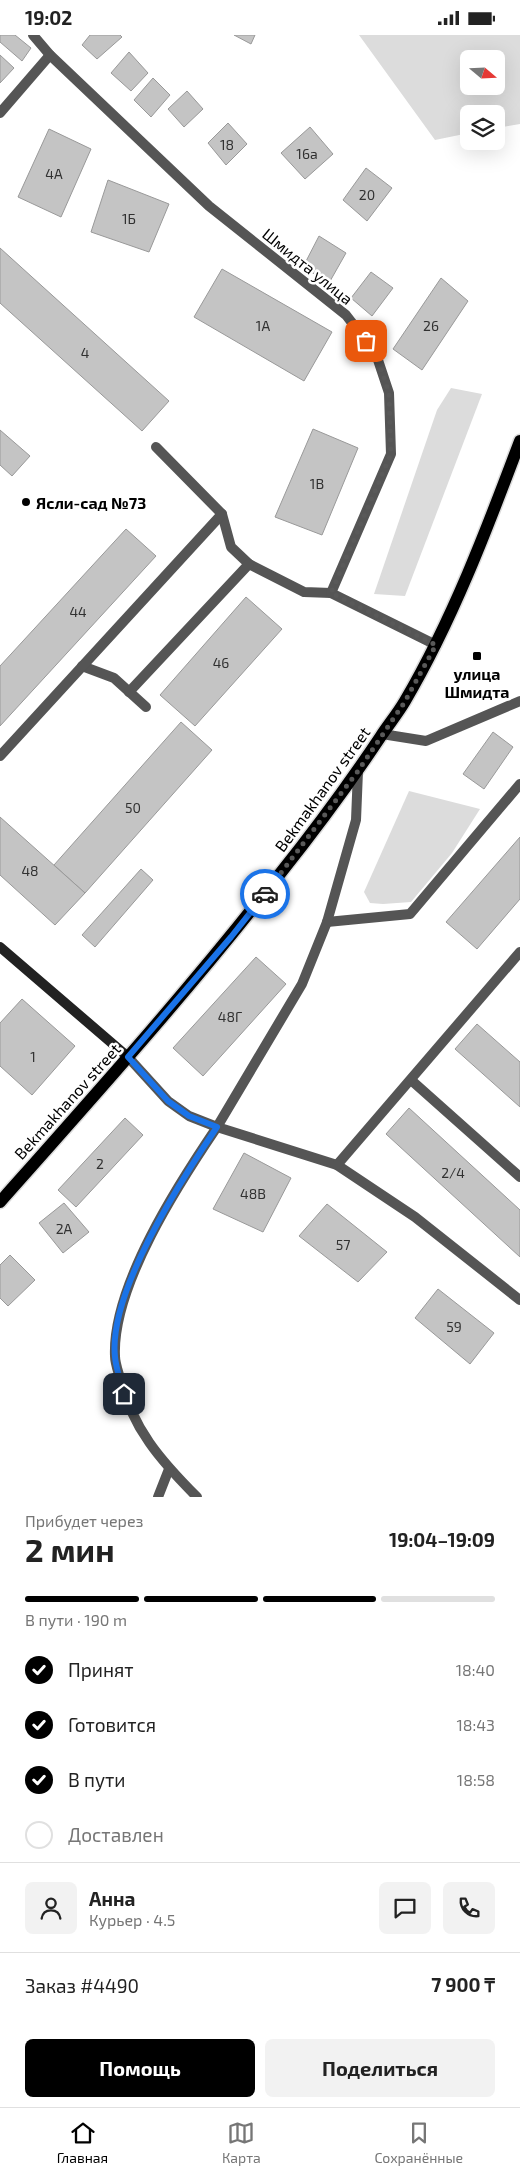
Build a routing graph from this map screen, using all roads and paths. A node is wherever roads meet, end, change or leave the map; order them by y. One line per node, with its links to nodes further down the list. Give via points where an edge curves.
1 (33, 35): 2 (street, Шмидта улица)
2 (50, 55): 3 (street); 8 (street, Шмидта улица, via 209,206 346,315 376,354 389,393 391,454)
3 (0, 113)
4 (520, 441): 9 (main road, Bekmakhanov street)
5 (156, 447): 6 (street)
6 (222, 514): 7 (street, via 231,547); 10 (street)
7 (249, 564): 8 (street, via 304,592); 11 (street)
8 (331, 593): 9 (street)
9 (436, 645): 14 (main road, Bekmakhanov street, via 404,703)
10 (82, 666): 11 (street, via 114,678); 15 (street)
11 (129, 692): 13 (street)
12 (520, 701): 14 (street, via 426,741)
13 (146, 707)
14 (382, 734): 16 (main road, Bekmakhanov street)
15 (0, 756)
16 (358, 771): 18 (street, via 356,820); 21 (main road, Bekmakhanov street, via 231,937)
17 (520, 783): 18 (street, via 410,914)
18 (327, 922): 23 (street, via 302,984)
19 (0, 947): 21 (street)
20 (520, 952): 22 (street)
21 (128, 1057): 23 (street, via 168,1101 189,1116); 26 (main road, Bekmakhanov street)
22 (411, 1080): 24 (street); 25 (street)
23 (217, 1127): 24 (street); 28 (street, via 185,1174 132,1274 117,1323 115,1357 124,1394 141,1433)
24 (337, 1165): 27 (street, via 415,1217)
25 (520, 1177)
26 (0, 1202)
27 (520, 1301)
28 (170, 1469): 29 (street); 30 (street)
29 (158, 1497)
30 (197, 1497)

